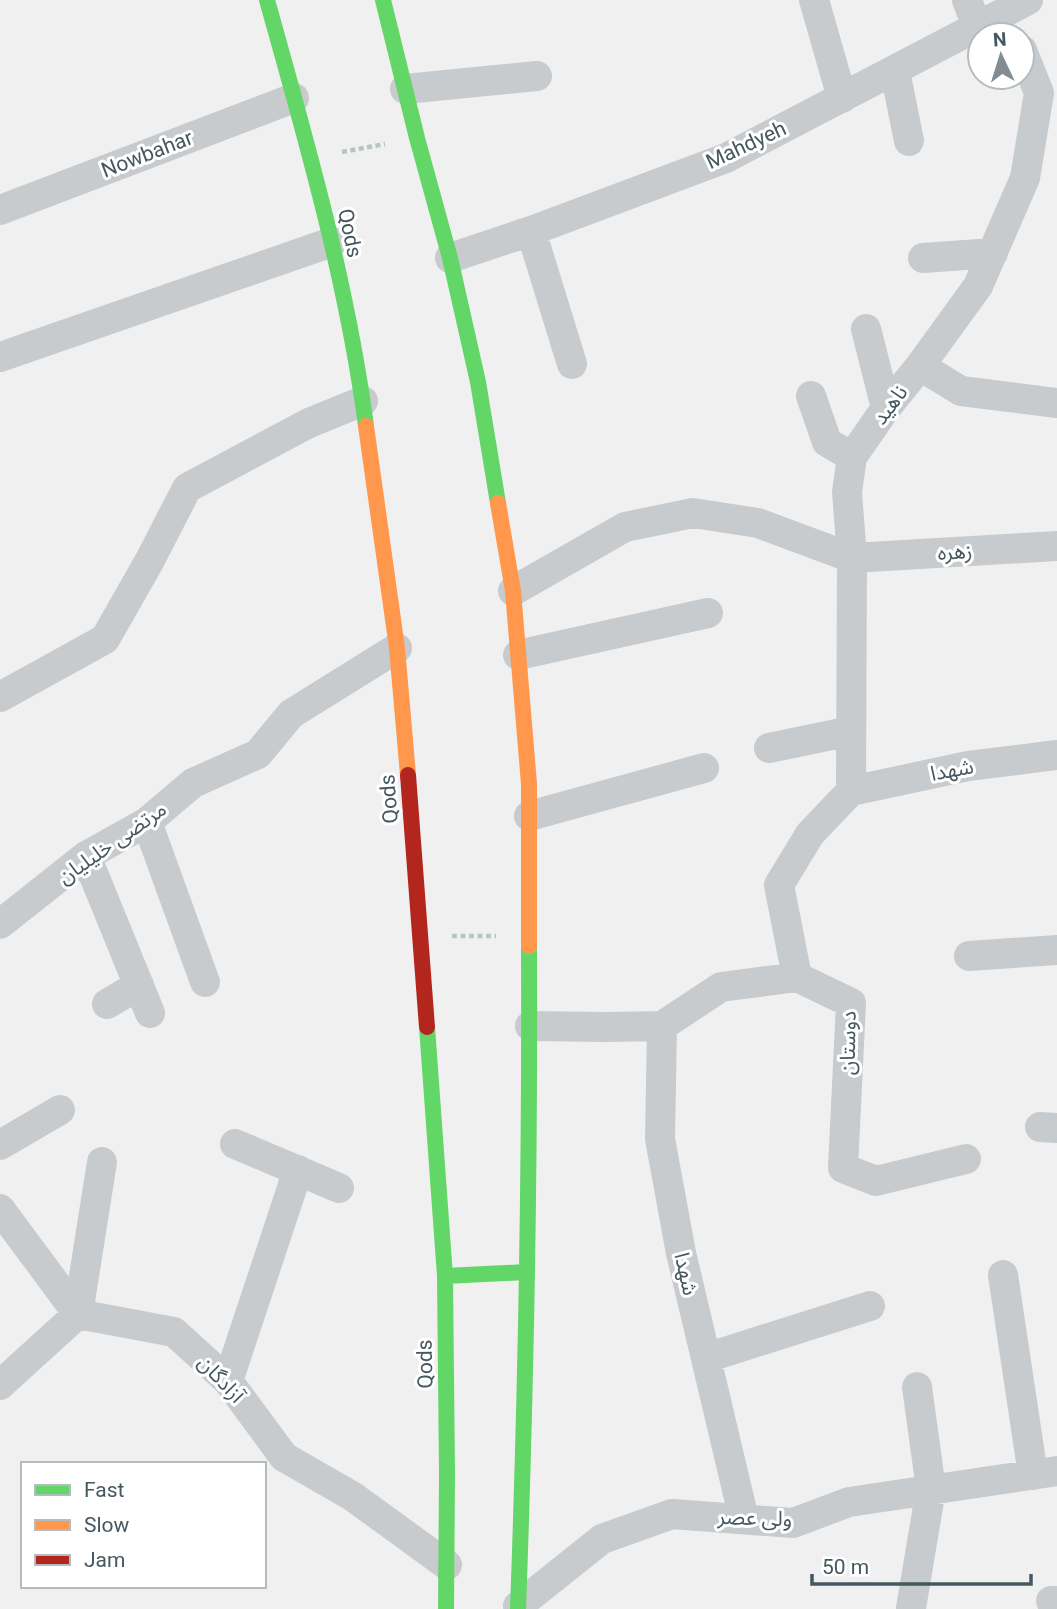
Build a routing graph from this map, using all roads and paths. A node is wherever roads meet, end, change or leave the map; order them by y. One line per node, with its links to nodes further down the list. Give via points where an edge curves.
1 (267, 0): 10 (main road, Qods)
2 (383, 0): 9 (main road)
3 (814, 0): 11 (street)
4 (972, 13): 5 (street, Mahdyeh); 6 (street, Mahdyeh)
5 (1017, 15)
6 (895, 71): 11 (street, Mahdyeh); 13 (street)
7 (537, 76): 9 (street)
8 (1036, 85): 18 (street, ناهید, via 1039,93 1025,177)
9 (405, 89): 12 (main road)
10 (293, 98): 14 (main road, Qods); 15 (street, Nowbahar)
11 (842, 98): 16 (street, Mahdyeh, via 726,158)
12 (417, 138): 14 (path); 19 (main road)
13 (909, 141)
14 (311, 157): 17 (main road, Qods)
15 (0, 210)
16 (531, 231): 19 (street, Mahdyeh); 23 (street)
17 (332, 242): 22 (street); 26 (main road, Qods)
18 (993, 253): 20 (street); 24 (street, ناهید, via 978,286)
19 (450, 258): 32 (main road, via 478,382)
20 (922, 258)
21 (866, 329): 28 (street)
22 (0, 357)
23 (572, 364)
24 (920, 366): 27 (street, via 961,391); 28 (street, ناهید)
25 (811, 397): 29 (street, via 827,442)
26 (362, 401): 34 (main road, Qods); 36 (street, via 309,423 187,488 105,639)
27 (1057, 403)
28 (887, 408): 29 (street, ناهید)
29 (852, 457): 31 (street, ناهید, via 848,492)
30 (1057, 546): 31 (street, زهره)
31 (852, 558): 32 (street, via 758,523 693,513 625,527); 37 (street, ناهید)
32 (513, 591): 35 (main road)
33 (708, 612): 35 (street)
34 (397, 648): 43 (street, مرتضی خلیلیان, via 291,714 258,754 193,783); 46 (main road, Qods)
35 (518, 655): 42 (main road)
36 (0, 697)
37 (851, 731): 38 (street); 41 (street, ناهید)
38 (769, 748)
39 (1057, 755): 41 (street, شهدا, via 968,766)
40 (704, 768): 42 (street)
41 (851, 791): 50 (street, via 810,834 779,885)
42 (529, 816): 47 (main road)
43 (147, 822): 44 (street, مرتضی خلیلیان); 51 (street)
44 (86, 856): 45 (street, مرتضی خلیلیان); 52 (street)
45 (0, 925)
46 (420, 936): 47 (path); 67 (main road, Qods)
47 (529, 937): 55 (main road)
48 (1057, 950): 49 (street)
49 (969, 956)
50 (797, 977): 56 (street, via 722,988); 60 (street, دوستان, via 851,1003 843,1168 876,1181)
51 (205, 982)
52 (138, 985): 53 (street); 54 (street)
53 (107, 1004)
54 (150, 1013)
55 (530, 1026): 56 (street); 65 (main road)
56 (662, 1026): 70 (street, شهدا, via 660,1139)
57 (60, 1110): 59 (street)
58 (235, 1144): 62 (street)
59 (0, 1145)
60 (966, 1159)
61 (102, 1162): 69 (street)
62 (298, 1170): 63 (street); 71 (street)
63 (339, 1188)
64 (0, 1209): 69 (street)
65 (526, 1272): 67 (main road); 78 (main road)
66 (1003, 1275): 74 (street)
67 (445, 1276): 77 (main road, Qods)
68 (870, 1306): 70 (street)
69 (78, 1314): 71 (street, آزادگان, via 174,1332); 72 (street)
70 (706, 1358): 76 (street, شهدا)
71 (228, 1381): 77 (street, آزادگان, via 284,1457 352,1496)
72 (0, 1385)
73 (917, 1387): 75 (street)
74 (1045, 1473): 75 (street, ولی عصر)
75 (931, 1489): 76 (street, ولی عصر, via 849,1502 793,1523); 79 (street)
76 (744, 1519): 78 (street, ولی عصر, via 672,1514 602,1539)
77 (447, 1564): 80 (main road, Qods)
78 (520, 1608)
79 (911, 1608)
80 (446, 1609)

